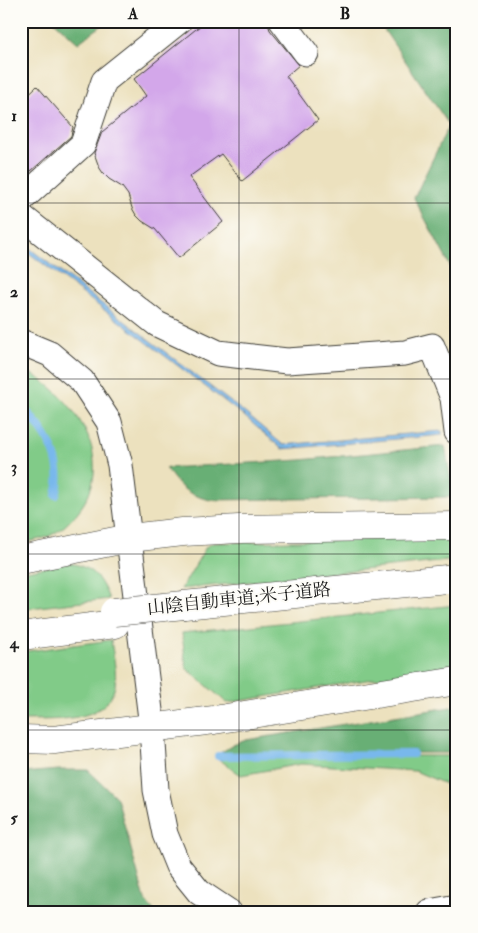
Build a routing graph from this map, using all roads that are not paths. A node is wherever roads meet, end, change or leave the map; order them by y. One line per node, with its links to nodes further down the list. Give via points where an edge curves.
1 (179, 21): 4 (street, via 104,81 83,144)
2 (282, 21): 3 (street)
3 (306, 53)
4 (21, 200)
5 (21, 216): 7 (street, via 157,324 218,353 287,361 405,353 432,346 453,398)
6 (21, 342): 9 (street, via 50,354 82,381 109,422 120,465)
7 (457, 432)
8 (457, 526): 9 (highway, via 239,529)
9 (130, 538): 10 (highway); 18 (street)
10 (21, 560)
11 (457, 578): 13 (highway, 山陰自動車道;米子道路)
12 (457, 592): 13 (highway, 山陰自動車道;米子道路)
13 (184, 611): 14 (highway, 山陰自動車道;米子道路, bridge)
14 (114, 618): 15 (highway, 山陰自動車道;米子道路); 16 (highway, 山陰自動車道;米子道路)
15 (21, 624)
16 (21, 636)
17 (457, 681): 18 (highway)
18 (152, 727): 19 (highway, via 54,740); 21 (street, via 156,790 165,834 178,866 199,892)
19 (21, 740)
20 (457, 907): 22 (street)
21 (229, 912)
22 (429, 912)

